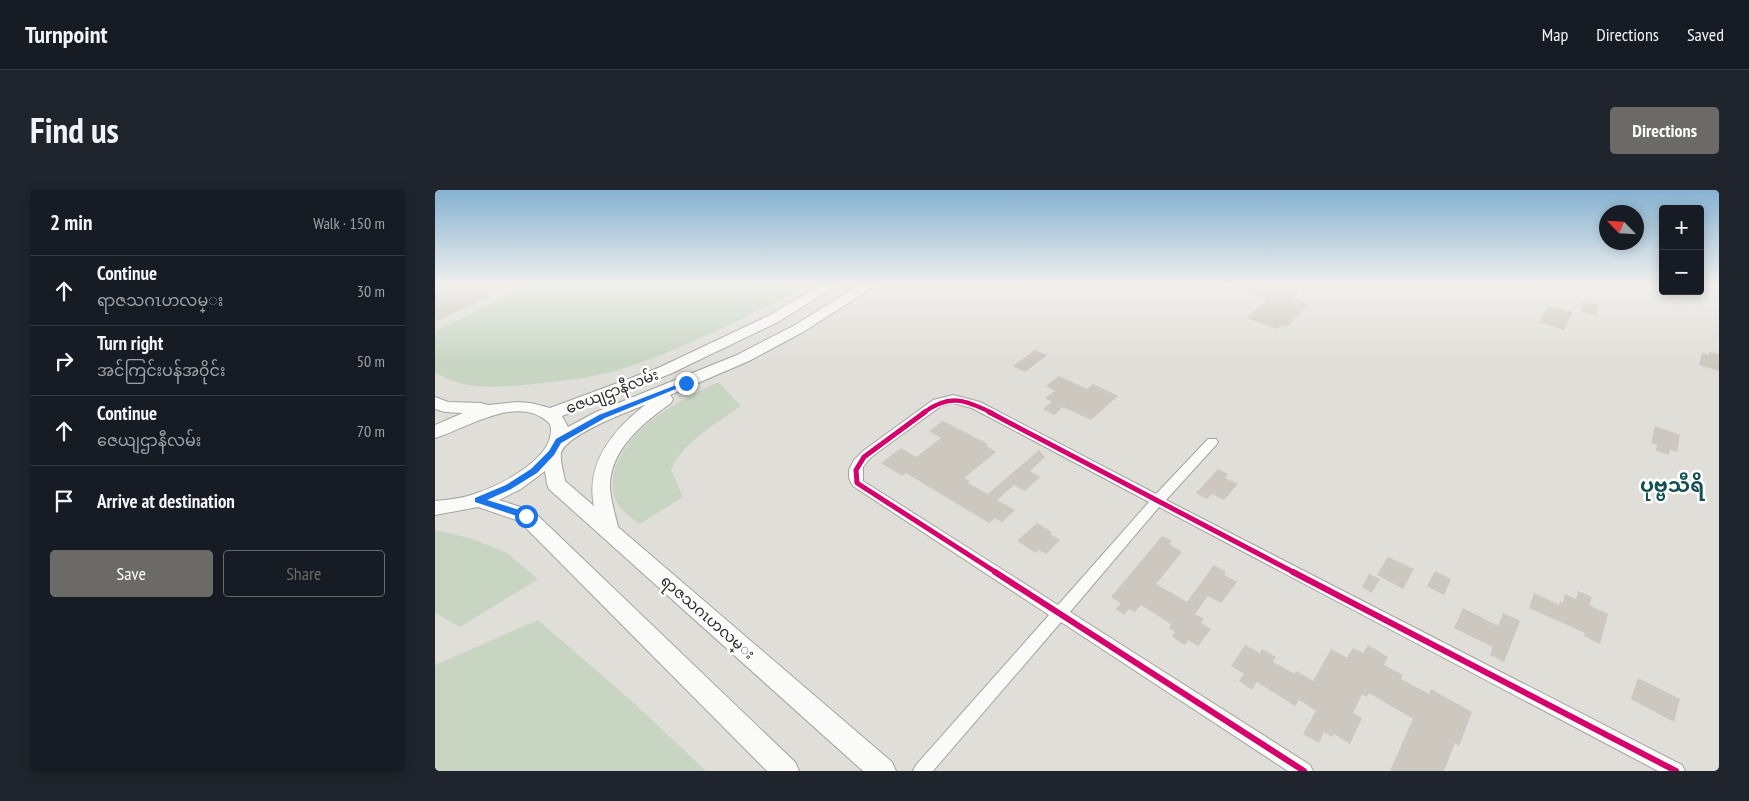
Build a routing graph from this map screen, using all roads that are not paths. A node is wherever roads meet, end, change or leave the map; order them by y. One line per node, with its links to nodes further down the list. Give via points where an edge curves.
1 (787, 311): 6 (main road, ဇေယျဌာနီလမ်း, via 664,371)
2 (826, 311): 3 (main road, ဇေယျဌာနီလမ်း, via 743,358)
3 (686, 383): 9 (main road, ဇေယျဌာနီလမ်း, via 602,416); 13 (main road, via 647,411 614,443 601,483)
4 (435, 402): 5 (main road, via 445,408)
5 (500, 409): 6 (main road, via 520,407); 7 (main road, via 477,414)
6 (550, 414): 9 (main road, ရာဇသဂၤဟလမ္း, via 560,430)
7 (435, 432)
8 (1212, 442): 11 (street)
9 (555, 447): 10 (main road, ဇေယျဌာနီလမ်း, via 534,471 509,487); 13 (main road, ရာဇသဂၤဟလမ္း, via 556,484)
10 (478, 500): 12 (main road, ဇေယျဌာနီလမ်း); 15 (main road, via 526,516)
11 (1157, 501): 14 (street); 14 (street, via 976,405 953,399 937,403 857,464 854,474 857,483); 19 (street)
12 (435, 508)
13 (609, 531): 16 (main road, ရာဇသဂၤဟလမ္း)
14 (1058, 614): 17 (street); 18 (street)
15 (786, 771)
16 (883, 771)
17 (922, 771)
18 (1304, 771)
19 (1676, 771)

